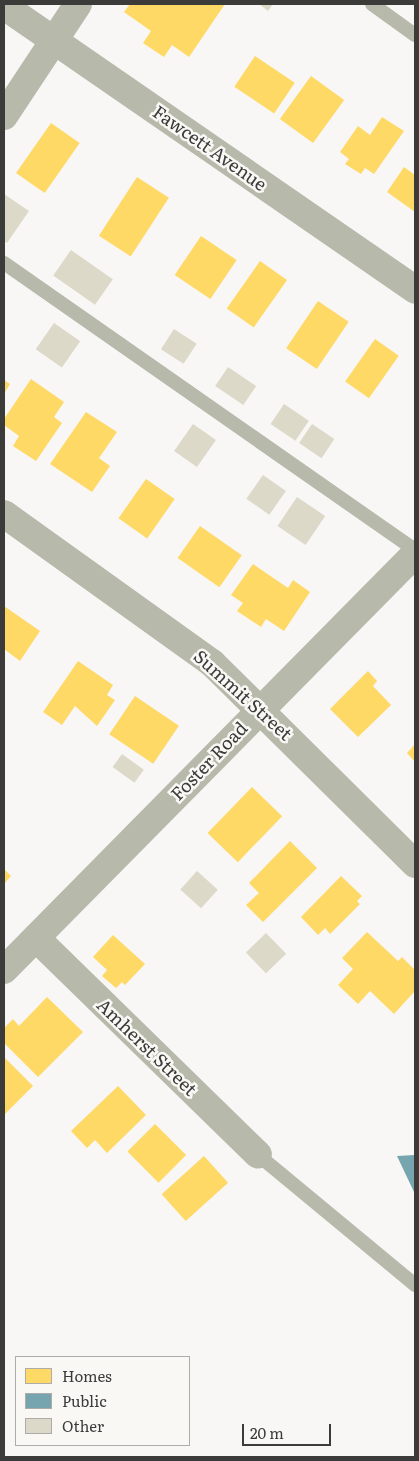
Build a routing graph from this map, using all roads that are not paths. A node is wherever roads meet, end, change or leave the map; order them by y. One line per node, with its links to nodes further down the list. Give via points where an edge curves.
1 (78, 4): 5 (street)
2 (372, 4): 4 (lane)
3 (4, 6): 5 (street, Fawcett Avenue)
4 (415, 35)
5 (54, 41): 6 (street); 8 (street, Fawcett Avenue)
6 (4, 116)
7 (4, 263): 10 (lane)
8 (415, 290)
9 (4, 514): 11 (street, Summit Street, via 212,663)
10 (415, 552): 11 (street, Foster Road)
11 (261, 708): 12 (street, Summit Street); 13 (street, Foster Road)
12 (415, 864)
13 (36, 938): 14 (street, Foster Road); 15 (street, Amherst Street)
14 (4, 970)
15 (258, 1155): 16 (lane)
16 (415, 1285)

